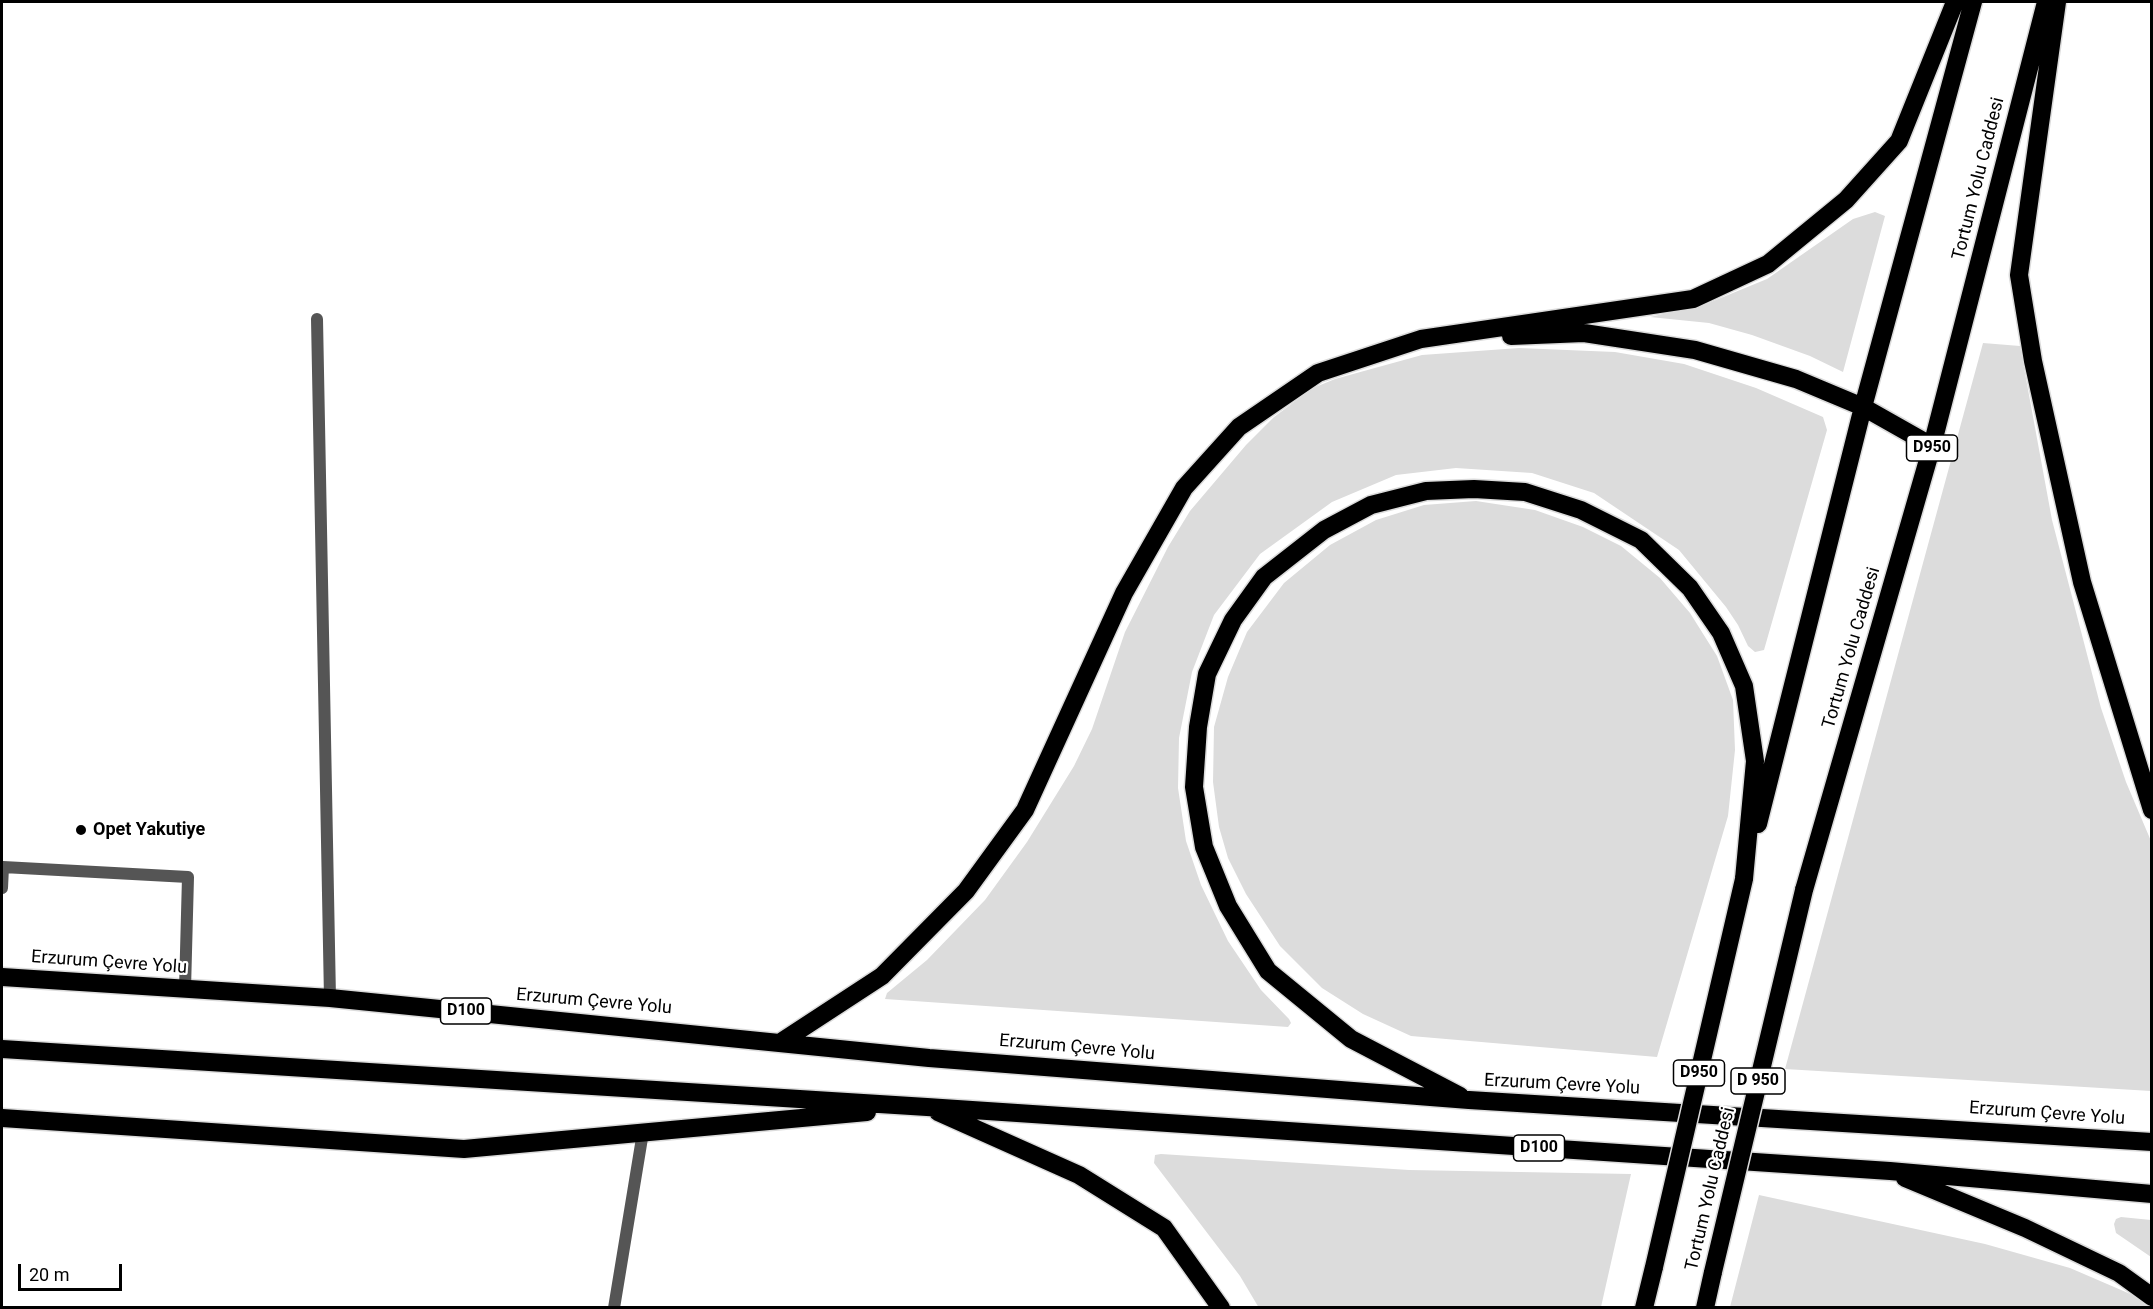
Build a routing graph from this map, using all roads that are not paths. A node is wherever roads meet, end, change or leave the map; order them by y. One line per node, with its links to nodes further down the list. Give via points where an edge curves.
1 (1955, 2): 6 (highway, via 1899,141 1846,200 1768,264 1693,299)
2 (1973, 2): 7 (highway, D950)
3 (2046, 2): 8 (highway, Tortum Yolu Caddesi / D950)
4 (2057, 2): 9 (highway, via 2019,275 2033,361 2082,582)
5 (317, 319): 15 (lane)
6 (1421, 339): 7 (highway, via 1595,335 1695,350 1796,379); 16 (highway, via 1318,373 1239,427 1184,488 1124,593 1025,810 966,891 882,976)
7 (1863, 407): 8 (highway); 10 (highway, D950)
8 (1932, 446): 12 (highway, Tortum Yolu Caddesi / D950)
9 (2151, 810)
10 (1744, 879): 18 (highway, via 1755,761 1744,686 1721,633 1690,588 1641,540 1581,510 1525,492 1426,490 1371,505 1324,530 1264,577 1233,620 1207,674 1194,787 1204,847 1228,906 1268,971 1351,1039); 28 (highway, D950, bridge)
11 (2, 888): 14 (lane, via 3,867 188,876)
12 (1804, 890): 29 (highway, Tortum Yolu Caddesi / D 950, bridge)
13 (2, 977): 14 (highway, Erzurum Çevre Yolu / D100)
14 (185, 989): 15 (highway, Erzurum Çevre Yolu / D100)
15 (330, 998): 16 (highway, Erzurum Çevre Yolu / D100)
16 (781, 1041): 18 (highway, Erzurum Çevre Yolu / D100, via 928,1058)
17 (2, 1049): 19 (highway, D100)
18 (1469, 1100): 22 (highway, Erzurum Çevre Yolu / D100)
19 (927, 1107): 21 (highway); 23 (highway, D100); 27 (highway, via 1079,1174 1164,1228)
20 (2, 1118): 21 (highway, via 464,1149)
21 (642, 1132): 26 (lane)
22 (2151, 1142)
23 (1890, 1171): 24 (highway, D100); 25 (highway, via 2119,1273)
24 (2151, 1194)
25 (2151, 1298)
26 (614, 1308)
27 (1221, 1308)
28 (1644, 1308)
29 (1705, 1308)

